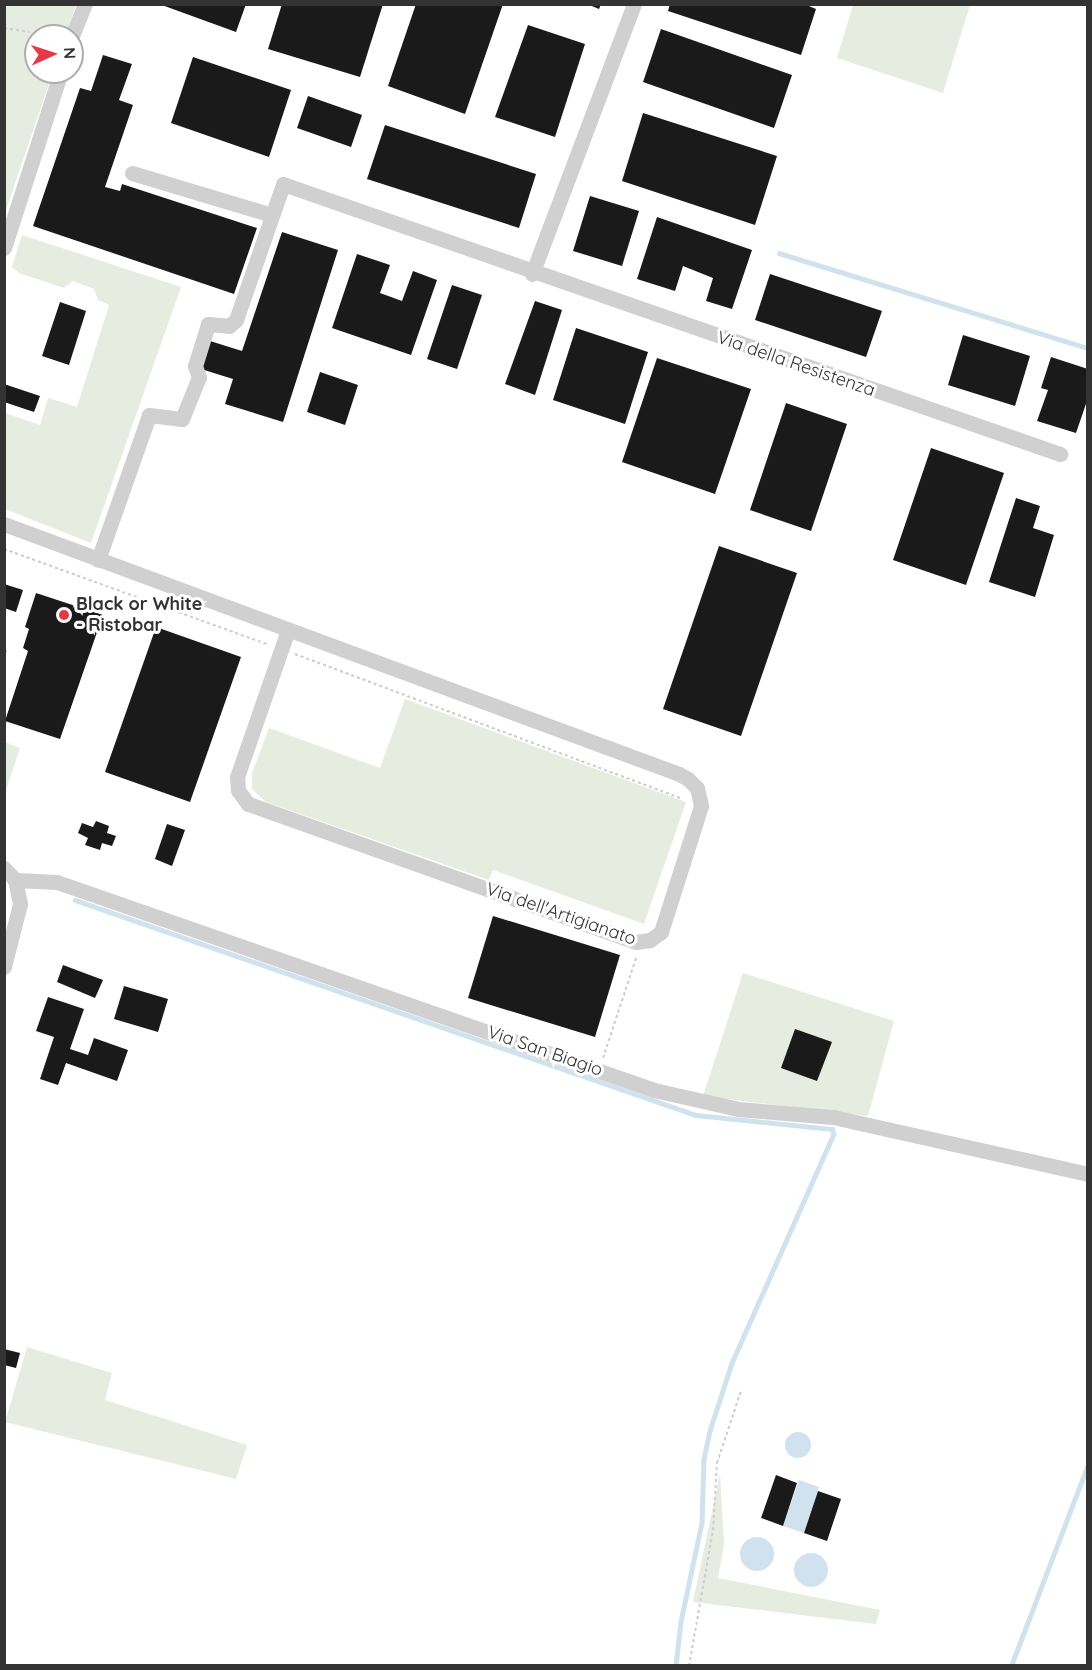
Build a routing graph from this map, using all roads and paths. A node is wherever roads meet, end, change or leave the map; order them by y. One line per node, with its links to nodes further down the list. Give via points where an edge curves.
1 (85, 4): 3 (street)
2 (634, 4): 10 (street)
3 (77, 24)
4 (4, 28): 5 (path)
5 (24, 31)
6 (56, 84): 9 (street)
7 (132, 173): 8 (street)
8 (272, 215): 10 (street, Via della Resistenza, via 283,184); 14 (street, via 236,320 229,326 208,324 195,366 199,377 182,419 149,416)
9 (4, 248)
10 (532, 274): 11 (street, Via della Resistenza)
11 (1060, 454)
12 (5, 525): 14 (street, Via dell'Artigianato)
13 (4, 549): 16 (path)
14 (98, 560): 15 (street, Via dell'Artigianato)
15 (288, 630): 16 (street, Via dell'Artigianato); 22 (street, Via dell'Artigianato, via 679,774 695,785 702,797 701,806 661,932)
16 (281, 649): 19 (path); 22 (street, Via dell'Artigianato, via 237,777 238,790 248,804)
17 (4, 650): 18 (path)
18 (9, 652)
19 (688, 802)
20 (4, 868): 21 (street)
21 (15, 880): 23 (street, via 20,904); 24 (street, Via San Biagio, via 57,882)
22 (641, 942): 24 (path)
23 (4, 968)
24 (599, 1070): 25 (street, Via San Biagio, via 702,1102 833,1117)
25 (1088, 1174)
26 (741, 1391): 27 (path, via 717,1463 713,1530)
27 (689, 1665)

